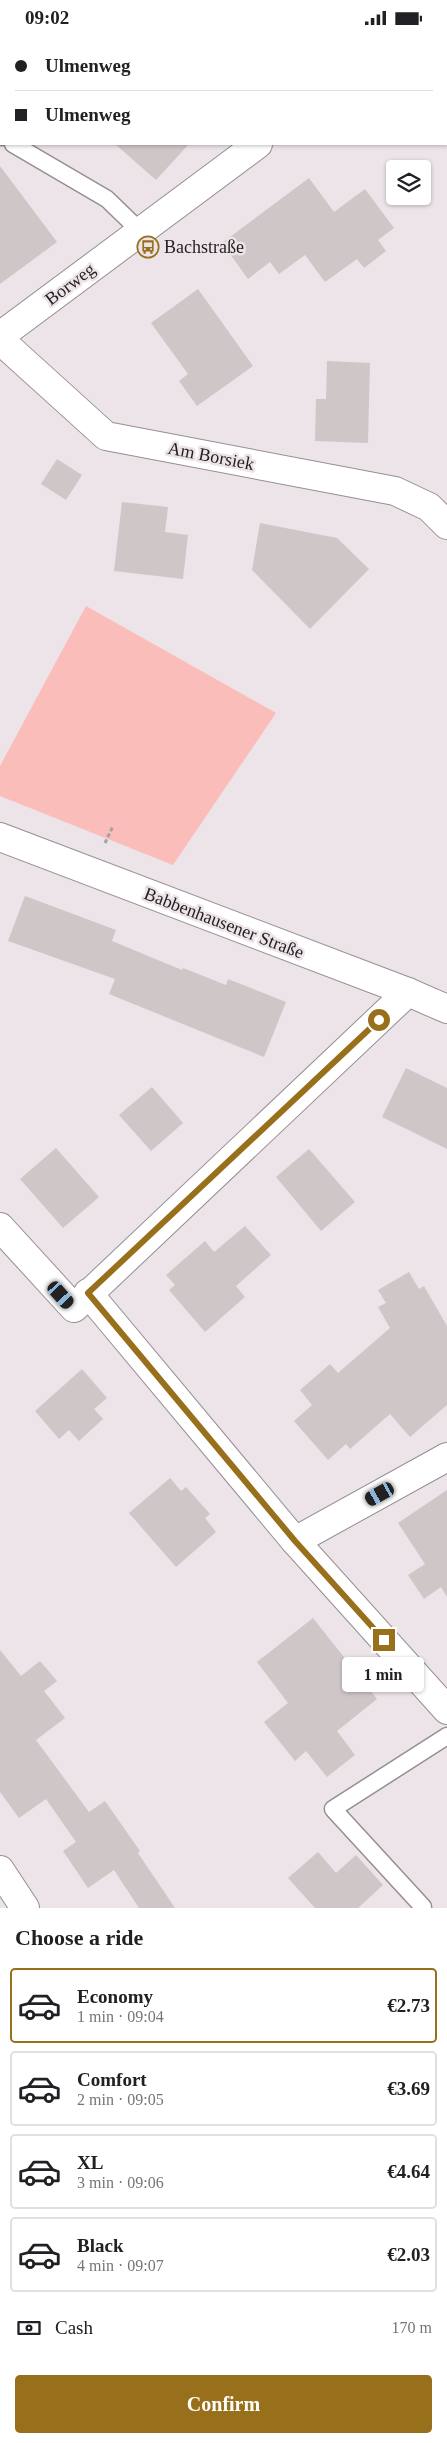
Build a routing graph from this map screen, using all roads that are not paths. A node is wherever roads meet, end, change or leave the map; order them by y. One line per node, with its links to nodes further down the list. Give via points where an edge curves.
1 (14, 145): 3 (lane, via 107,199)
2 (257, 145): 3 (street, Borweg)
3 (140, 231): 4 (street, Borweg)
4 (0, 338): 5 (street, Am Borsiek, via 106,436 395,491 428,507)
5 (447, 525)
6 (0, 837): 7 (street, Babbenhausener Straße)
7 (408, 993): 8 (street, Babbenhausener Straße); 10 (street)
8 (447, 1009)
9 (0, 1227): 10 (street, via 74,1308)
10 (88, 1293): 12 (street)
11 (447, 1457): 12 (street)
12 (295, 1541): 13 (street)
13 (447, 1710)
14 (447, 1736): 16 (lane, via 333,1809)
15 (0, 1870): 17 (street)
16 (423, 1907)
17 (25, 1908)

